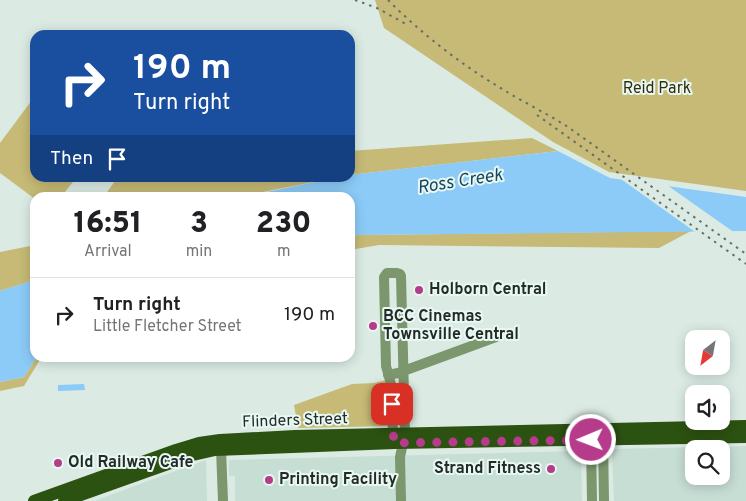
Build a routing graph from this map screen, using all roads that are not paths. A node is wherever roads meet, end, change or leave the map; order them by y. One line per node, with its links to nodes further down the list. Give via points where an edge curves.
1 (496, 337): 2 (street)
2 (403, 371): 3 (street); 3 (street, via 401,276 399,273 387,273 384,277); 7 (street)
3 (388, 376): 7 (street)
4 (746, 426): 5 (main road, Flinders Street)
5 (597, 435): 6 (main road, Flinders Street); 7 (main road, Flinders Street); 14 (street); 15 (street)
6 (746, 436)
7 (399, 439): 8 (main road, Flinders Street); 9 (main road, Flinders Street, via 295,436 229,439); 13 (street)
8 (221, 449): 9 (main road, via 213,444); 11 (main road, Flinders Street, via 193,455); 12 (street)
9 (176, 450): 10 (main road, Flinders Street)
10 (34, 501)
11 (64, 501)
12 (223, 501)
13 (401, 501)
14 (592, 501)
15 (604, 501)

